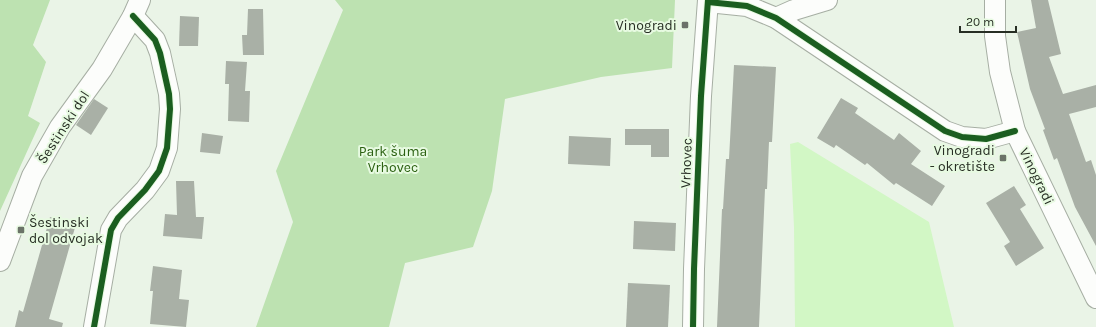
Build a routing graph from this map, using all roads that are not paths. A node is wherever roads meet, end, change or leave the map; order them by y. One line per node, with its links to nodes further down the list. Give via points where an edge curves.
1 (827, 0): 5 (street)
2 (995, 0): 6 (street, Vinogradi, via 995,36 1000,72)
3 (708, 1): 5 (street, via 747,6); 10 (street, Vrhovec, via 701,96)
4 (137, 8): 7 (street, Šestinski dol, via 102,70 60,127 32,176); 9 (street, via 160,53 169,94 167,148 159,171 118,218 111,230)
5 (776, 18): 6 (street, via 945,131 962,137 986,139)
6 (1015, 131): 8 (street, Vinogradi)
7 (0, 261)
8 (1096, 298)
9 (94, 327)
10 (693, 327)

